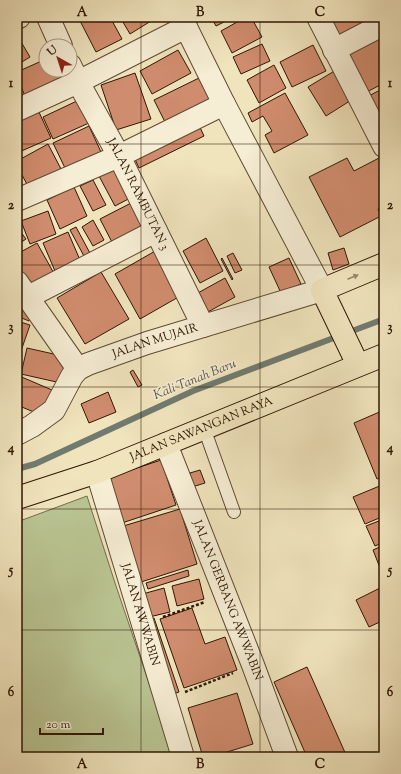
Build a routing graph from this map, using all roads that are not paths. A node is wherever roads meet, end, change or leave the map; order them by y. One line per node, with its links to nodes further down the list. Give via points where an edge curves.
1 (48, 17): 5 (street)
2 (318, 17): 6 (street)
3 (183, 22): 7 (street); 10 (street)
4 (384, 24): 6 (street)
5 (58, 38)
6 (334, 50): 12 (street)
7 (78, 71)
8 (66, 78): 11 (street)
9 (77, 78): 13 (street, JALAN RAMBUTAN 3)
10 (224, 104): 13 (street); 18 (street)
11 (17, 110)
12 (384, 146)
13 (119, 156): 14 (street); 15 (street, JALAN RAMBUTAN 3)
14 (17, 200)
15 (156, 231): 17 (street); 19 (street, JALAN RAMBUTAN 3)
16 (384, 264): 18 (highway, one-way to 16)
17 (23, 290): 22 (street)
18 (322, 290): 19 (street, JALAN MUJAIR); 21 (highway)
19 (203, 326): 22 (street, JALAN MUJAIR, via 108,356)
20 (384, 355): 21 (highway, JALAN SAWANGAN RAYA)
21 (358, 365): 23 (highway, JALAN SAWANGAN RAYA)
22 (78, 369): 24 (street, via 54,410)
23 (204, 428): 25 (highway, JALAN SAWANGAN RAYA); 28 (lane)
24 (17, 434)
25 (166, 444): 26 (highway, JALAN SAWANGAN RAYA); 30 (street, JALAN GERBANG AWWABIN)
26 (97, 472): 27 (highway, JALAN SAWANGAN RAYA); 29 (street, JALAN AWWABIN)
27 (17, 498)
28 (234, 512)
29 (183, 757)
30 (287, 757)

